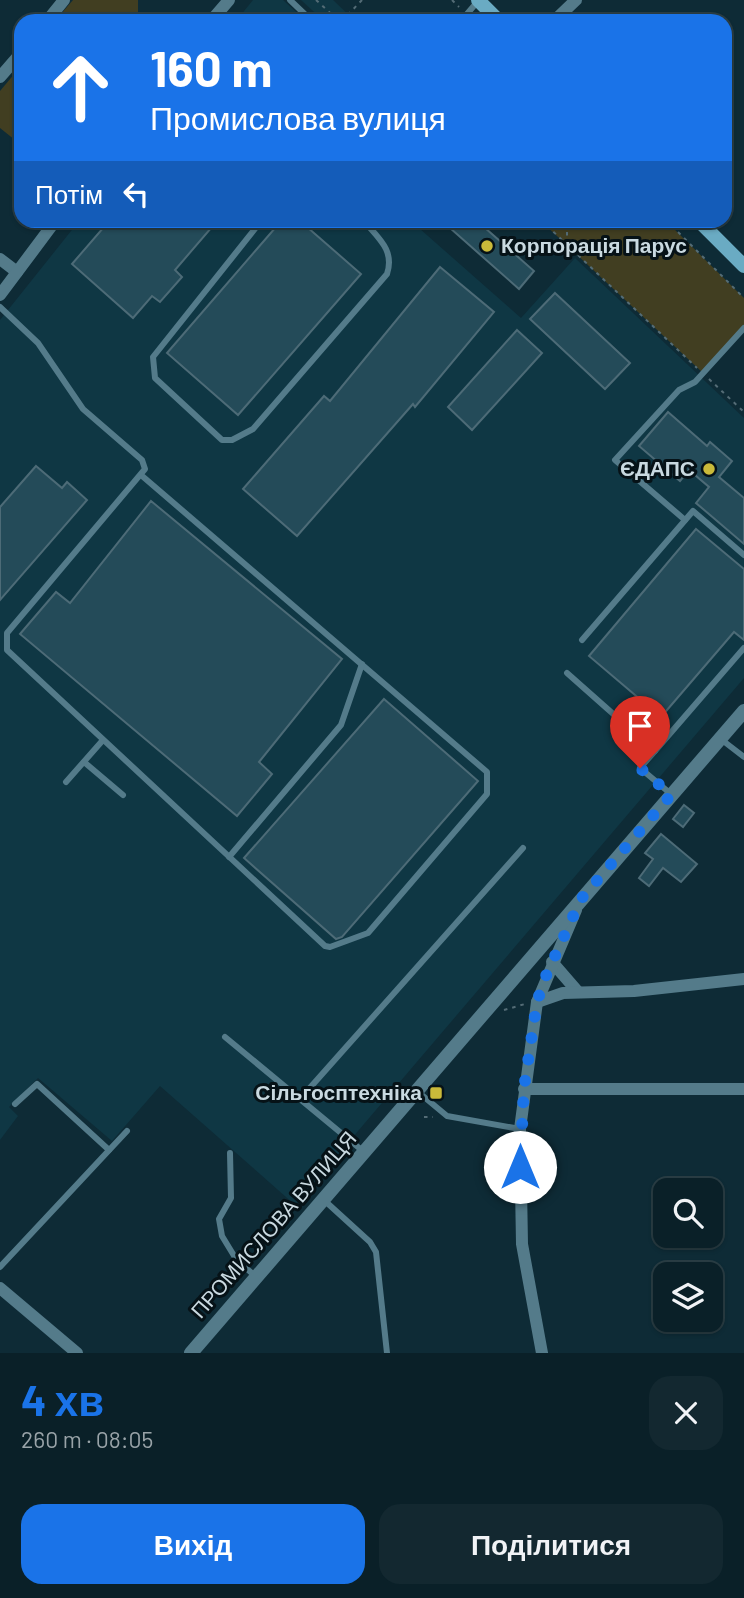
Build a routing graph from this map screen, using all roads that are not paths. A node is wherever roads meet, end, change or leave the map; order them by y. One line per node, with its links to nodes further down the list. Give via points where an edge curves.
1 (64, 0): 6 (street)
2 (229, 0): 7 (street)
3 (290, 0): 8 (lane)
4 (478, 0): 9 (lane); 10 (main road)
5 (576, 0): 11 (street)
6 (53, 14)
7 (217, 14)
8 (305, 14)
9 (467, 14)
10 (492, 14)
11 (561, 14)
12 (14, 61): 13 (street)
13 (0, 78)
14 (50, 228): 20 (street)
15 (256, 228): 16 (lane, via 153,357 155,378 222,440 253,429 387,274 391,263 388,250)
16 (370, 228)
17 (706, 228): 19 (main road)
18 (0, 259): 20 (street)
19 (744, 267)
20 (17, 272): 21 (street)
21 (0, 295)
22 (0, 307): 24 (lane, via 38,343 83,409 142,460 145,469)
23 (744, 328): 25 (lane, via 615,460)
24 (141, 475): 29 (lane); 33 (lane, via 7,633 5,641 7,650)
25 (685, 520): 26 (lane, via 693,511); 27 (lane)
26 (744, 555)
27 (582, 640)
28 (744, 648): 34 (lane)
29 (362, 664): 41 (lane, via 341,725); 41 (lane, via 486,770 487,794 368,933 330,947)
30 (567, 673): 34 (lane)
31 (744, 710): 32 (street, ПРОМИСЛОВА ВУЛИЦЯ)
32 (720, 738): 35 (lane); 39 (street, ПРОМИСЛОВА ВУЛИЦЯ)
33 (103, 740): 36 (lane); 41 (lane)
34 (655, 751): 39 (lane, via 640,768)
35 (744, 757)
36 (84, 762): 37 (lane); 38 (lane)
37 (66, 782)
38 (123, 795)
39 (671, 795): 42 (street, ПРОМИСЛОВА ВУЛИЦЯ)
40 (523, 848): 51 (lane)
41 (229, 857)
42 (581, 899): 43 (street); 50 (street, ПРОМИСЛОВА ВУЛИЦЯ)
43 (552, 962): 45 (street); 46 (street)
44 (744, 979): 45 (street)
45 (578, 992): 46 (street)
46 (537, 1002): 48 (street)
47 (225, 1037): 51 (lane)
48 (524, 1088): 49 (street); 53 (street)
49 (744, 1089)
50 (417, 1091): 53 (lane, via 447,1116); 56 (street, ПРОМИСЛОВА ВУЛИЦЯ)
51 (300, 1099): 56 (lane)
52 (15, 1104): 55 (lane, via 37,1084)
53 (520, 1129): 65 (street, via 522,1244)
54 (127, 1131): 55 (lane)
55 (109, 1150): 59 (lane)
56 (364, 1152): 58 (street, ПРОМИСЛОВА ВУЛИЦЯ)
57 (230, 1153): 60 (lane, via 231,1198 219,1219 222,1236 236,1259)
58 (323, 1199): 60 (street, ПРОМИСЛОВА ВУЛИЦЯ); 64 (lane, via 376,1252)
59 (0, 1267)
60 (257, 1277): 63 (street, ПРОМИСЛОВА ВУЛИЦЯ)
61 (0, 1289): 62 (street)
62 (77, 1353)
63 (191, 1353)
64 (387, 1353)
65 (542, 1353)

